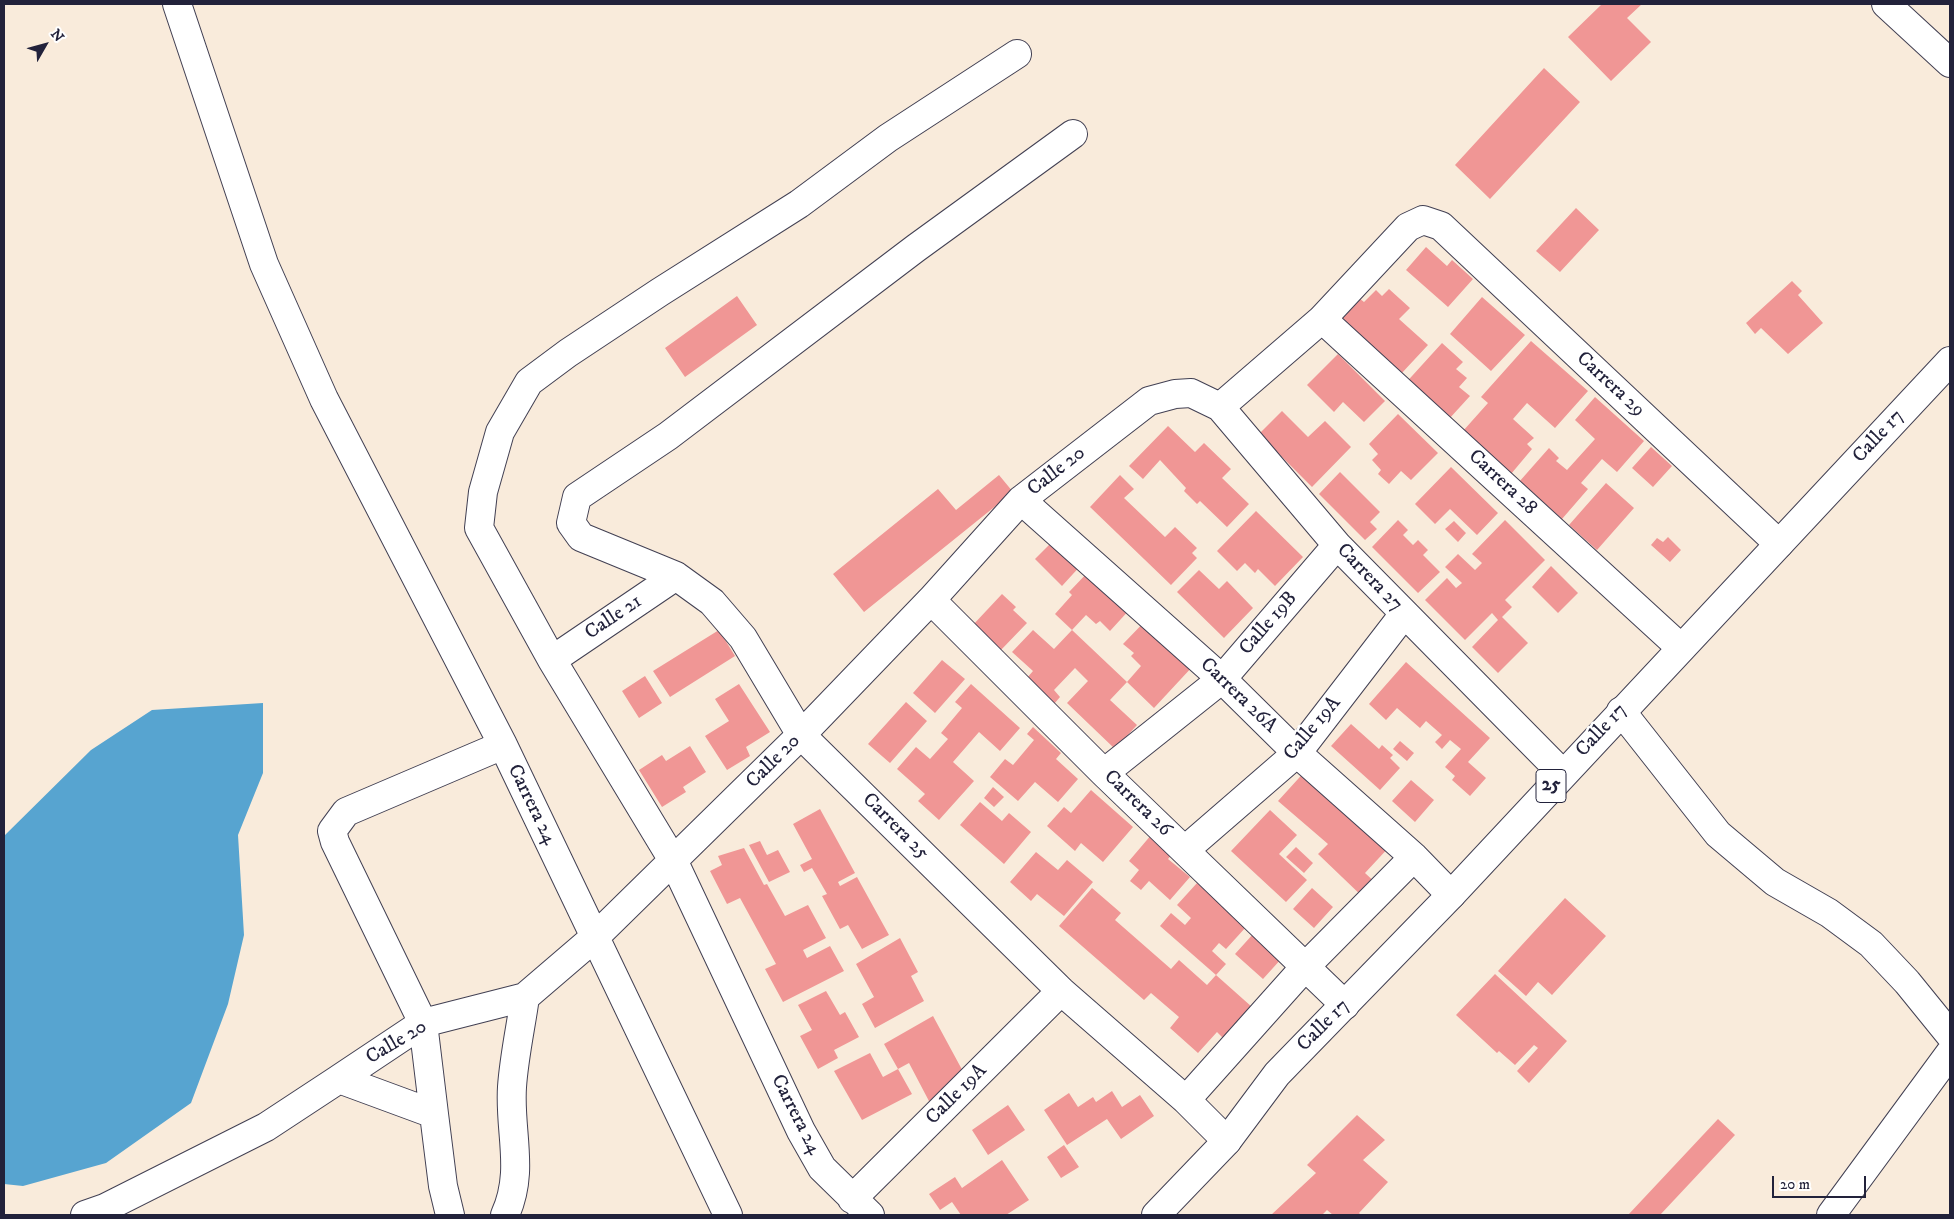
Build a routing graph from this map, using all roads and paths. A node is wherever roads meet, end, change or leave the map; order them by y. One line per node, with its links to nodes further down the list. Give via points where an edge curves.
1 (177, 4): 23 (main road, Carrera 24, via 264,264 324,399)
2 (1886, 4): 4 (main road)
3 (1912, 4): 4 (main road)
4 (1922, 36): 6 (main road)
5 (1017, 54): 19 (main road, Carrera 24, via 888,138 799,204 660,292 529,382 500,432 483,492 479,528)
6 (1950, 63)
7 (1073, 134): 15 (main road, Carrera 25, via 668,436 577,497 571,523 581,537)
8 (1322, 319): 11 (main road); 13 (main road, Carrera 29, via 1408,227 1423,220 1441,226); 18 (main road, Carrera 28)
9 (1950, 361): 13 (main road, Calle 17 / 25)
10 (1175, 394): 11 (main road, Carrera 27, via 1191,393); 12 (main road, Calle 20, via 1149,401)
11 (1220, 407): 14 (main road, Carrera 27)
12 (1021, 500): 16 (main road, Calle 20); 20 (main road, Carrera 26A)
13 (1779, 544): 18 (main road, Calle 17 / 25)
14 (1337, 545): 17 (main road, Carrera 27); 20 (main road, Calle 19B)
15 (676, 576): 19 (main road, Calle 21); 22 (main road, Carrera 25, via 712,602 743,638)
16 (931, 600): 22 (main road, Calle 20); 25 (main road, Carrera 26)
17 (1404, 614): 24 (main road, Calle 19A); 26 (main road, Carrera 27)
18 (1681, 648): 21 (main road, Calle 17 / 25)
19 (552, 660): 29 (main road, Carrera 24)
20 (1222, 679): 24 (main road, Carrera 26A); 25 (main road, Calle 19B)
21 (1621, 711): 26 (main road, Calle 17 / 25); 37 (main road, via 1718,834 1775,882 1871,944)
22 (801, 735): 29 (main road, Calle 20); 33 (main road, Carrera 25)
23 (503, 745): 31 (main road, Carrera 24); 36 (main road, via 346,812 332,831)
24 (1297, 753): 27 (main road, Calle 19A); 28 (main road, Carrera 26A)
25 (1104, 773): 27 (main road, Carrera 26)
26 (1562, 773): 30 (main road, Calle 17 / 25)
27 (1186, 850): 32 (main road, Carrera 26)
28 (1414, 857): 30 (main road, Carrera 26A); 32 (main road)
29 (674, 862): 31 (main road, Calle 20); 43 (main road, Carrera 24, via 801,1131 822,1168)
30 (1451, 895): 35 (main road, Calle 17 / 25)
31 (595, 937): 34 (main road, Calle 20); 47 (main road, Carrera 24)
32 (1304, 968): 35 (main road, Carrera 26); 40 (main road)
33 (1061, 992): 40 (main road, Carrera 25); 43 (main road, Calle 19A)
34 (525, 997): 36 (main road, Calle 20); 46 (main road, via 512,1088 517,1155 514,1188)
35 (1345, 1006): 42 (main road, Calle 17 / 25, via 1277,1074)
36 (423, 1023): 39 (main road, Calle 20); 41 (main road)
37 (1950, 1035)
38 (1950, 1053): 49 (main road)
39 (339, 1079): 41 (main road); 44 (main road, Calle 20, via 266,1127 105,1208)
40 (1186, 1100): 42 (main road, Carrera 25)
41 (434, 1114): 45 (main road)
42 (1227, 1141): 48 (main road, Calle 17 / 25)
43 (861, 1207)
44 (84, 1215)
45 (450, 1215)
46 (505, 1215)
47 (728, 1215)
48 (1156, 1215)
49 (1831, 1215)

